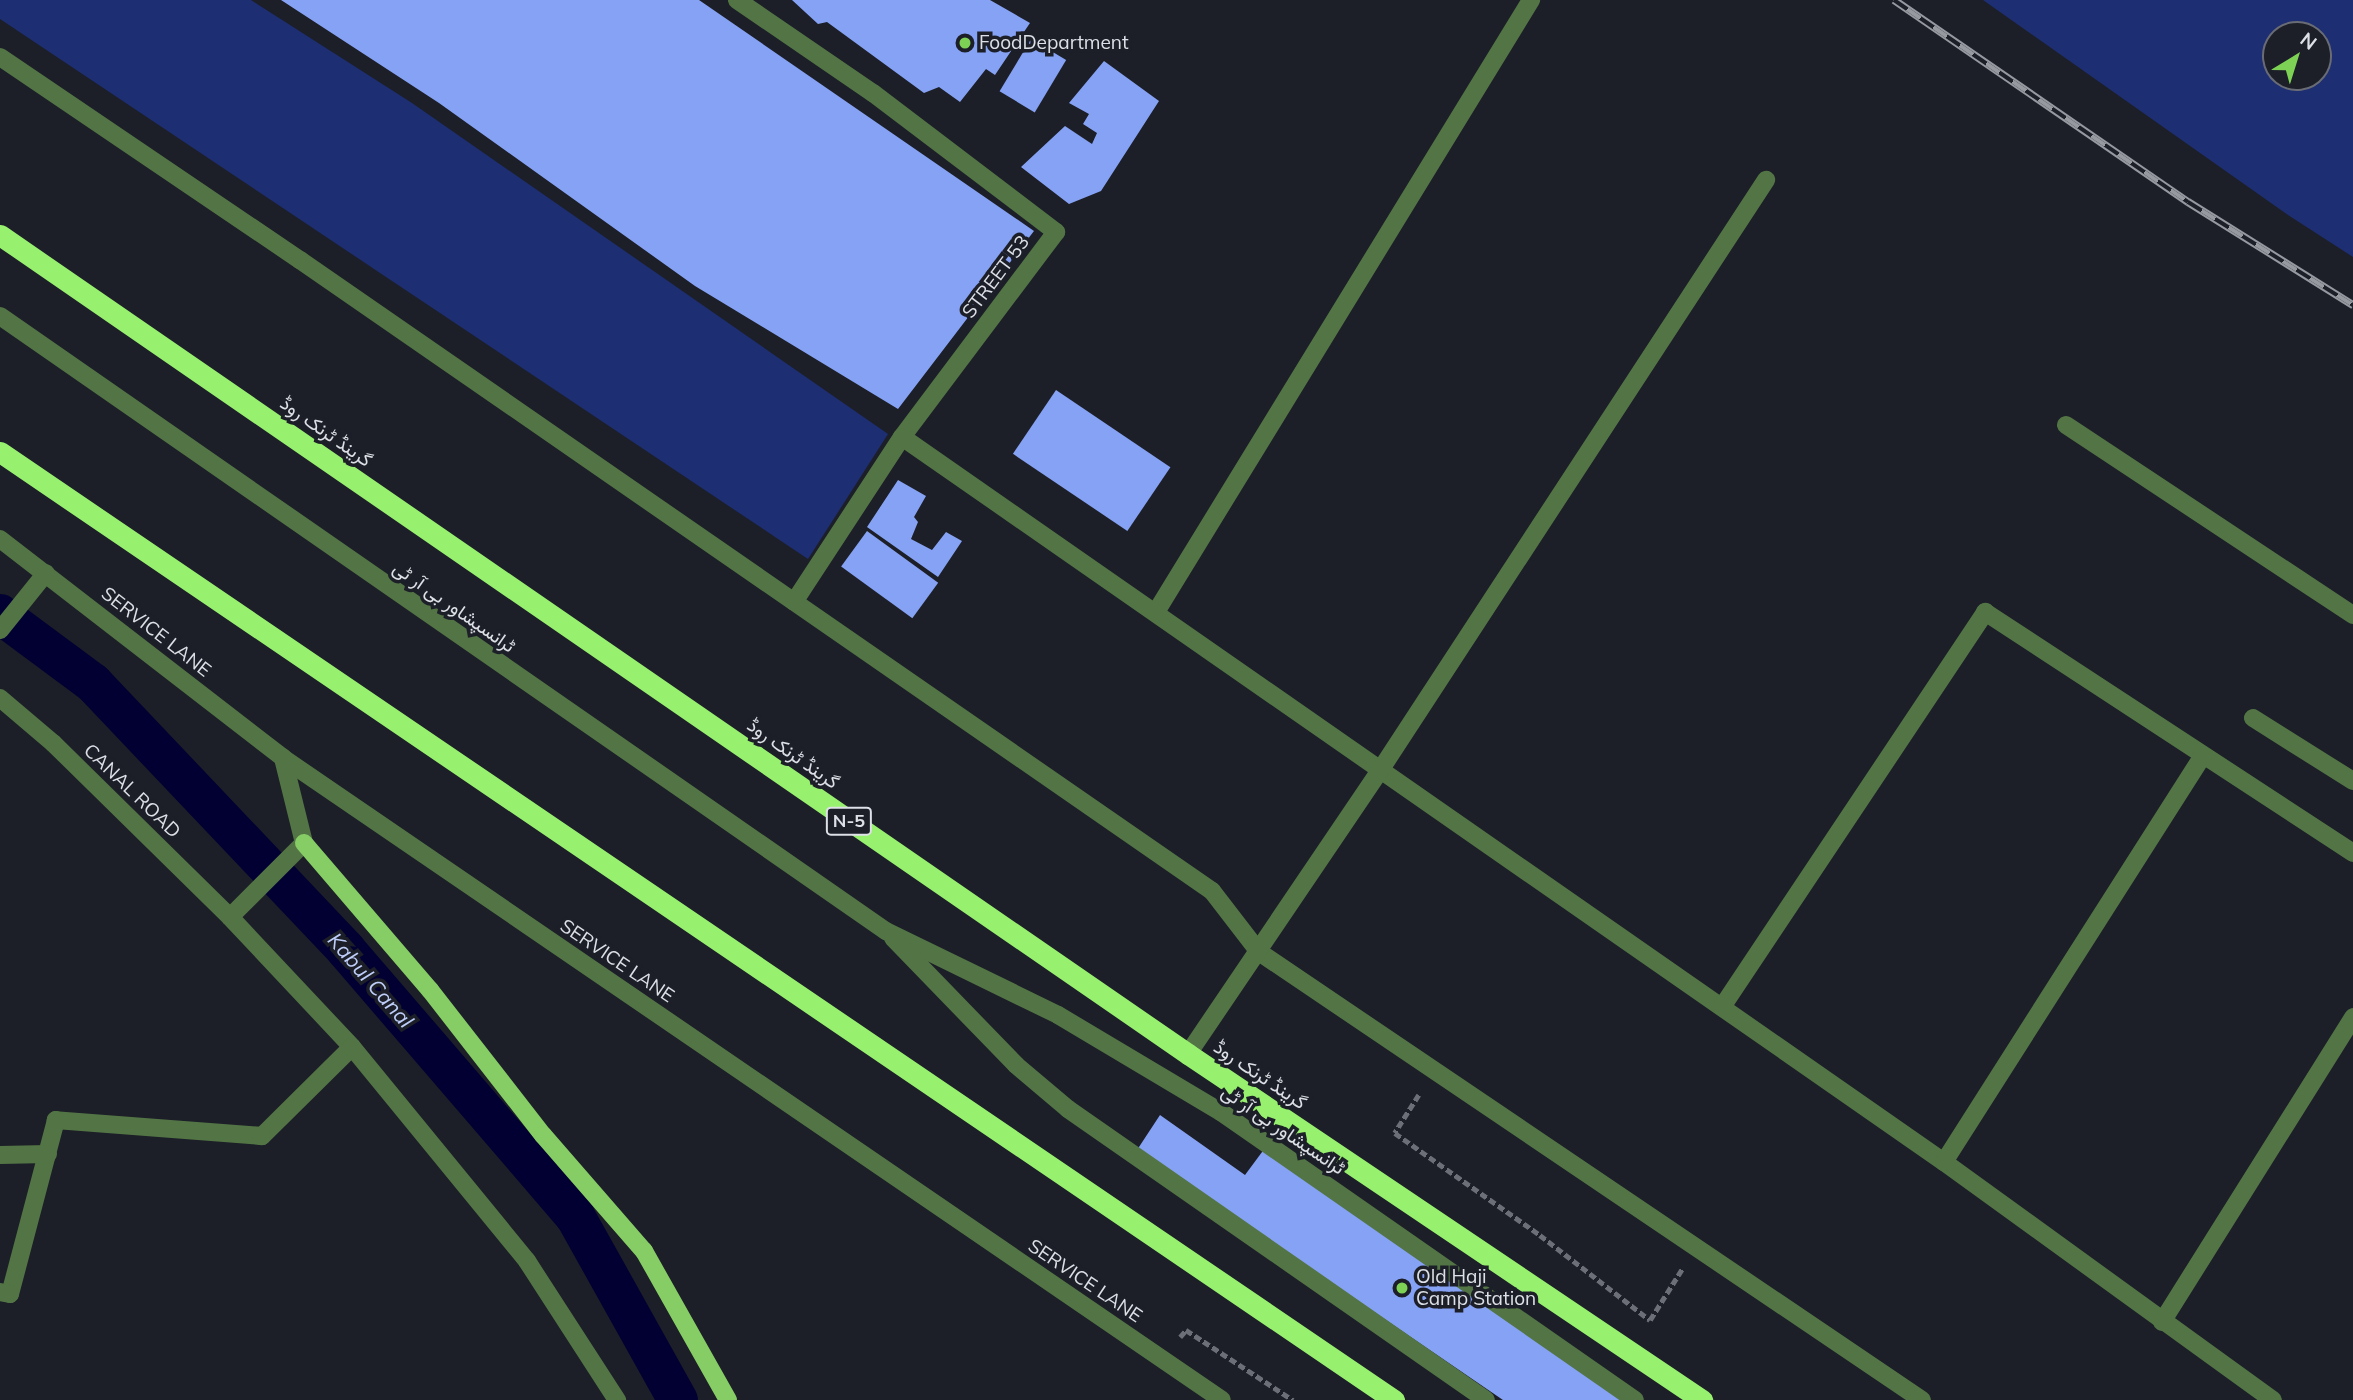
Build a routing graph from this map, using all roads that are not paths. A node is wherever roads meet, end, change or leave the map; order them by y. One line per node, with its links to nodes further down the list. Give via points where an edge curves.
1 (737, 0): 8 (street, STREET 53, via 873,93 1056,232)
2 (1531, 0): 13 (street)
3 (0, 57): 12 (street)
4 (1766, 180): 20 (street)
5 (0, 235): 30 (highway, گرینڈ ٹرنک روڈ / N-5)
6 (0, 316): 25 (street, ٹرانسپشاور بی آر ٹی)
7 (2066, 425): 14 (street)
8 (902, 437): 12 (street, STREET 53); 13 (street)
9 (0, 452): 39 (highway)
10 (0, 540): 11 (street, SERVICE LANE)
11 (46, 573): 15 (street); 19 (street, SERVICE LANE)
12 (794, 602): 26 (street, via 1212,891)
13 (1156, 612): 20 (street)
14 (2353, 615)
15 (0, 630)
16 (0, 698): 24 (street, CANAL ROAD, via 53,743)
17 (2253, 718): 21 (street)
18 (2203, 755): 23 (street); 27 (street, via 1985,612); 33 (street)
19 (283, 758): 22 (street); 38 (street, SERVICE LANE)
20 (1381, 769): 26 (street); 27 (street)
21 (2353, 782)
22 (304, 843): 24 (street); 37 (main road, via 644,1251)
23 (2353, 853)
24 (230, 917): 29 (street, CANAL ROAD)
25 (886, 931): 40 (street, ٹرانسپشاور بی آر ٹی, via 1016,1065 1068,1109); 41 (street, ٹرانسپشاور بی آر ٹی, via 1058,1015 1221,1112)
26 (1259, 952): 30 (street); 43 (street)
27 (1722, 1007): 33 (street)
28 (2353, 1017): 35 (street)
29 (352, 1048): 31 (street, via 262,1136 56,1120); 36 (street, CANAL ROAD, via 527,1261)
30 (1188, 1054): 42 (highway, گرینڈ ٹرنک روڈ / N-5)
31 (48, 1154): 32 (street); 34 (street, via 10,1294)
32 (0, 1155)
33 (1944, 1162): 35 (street)
34 (0, 1292)
35 (2162, 1322): 44 (street)
36 (617, 1400)
37 (728, 1400)
38 (1222, 1400)
39 (1394, 1400)
40 (1486, 1400)
41 (1635, 1400)
42 (1702, 1400)
43 (1922, 1400)
44 (2273, 1400)

